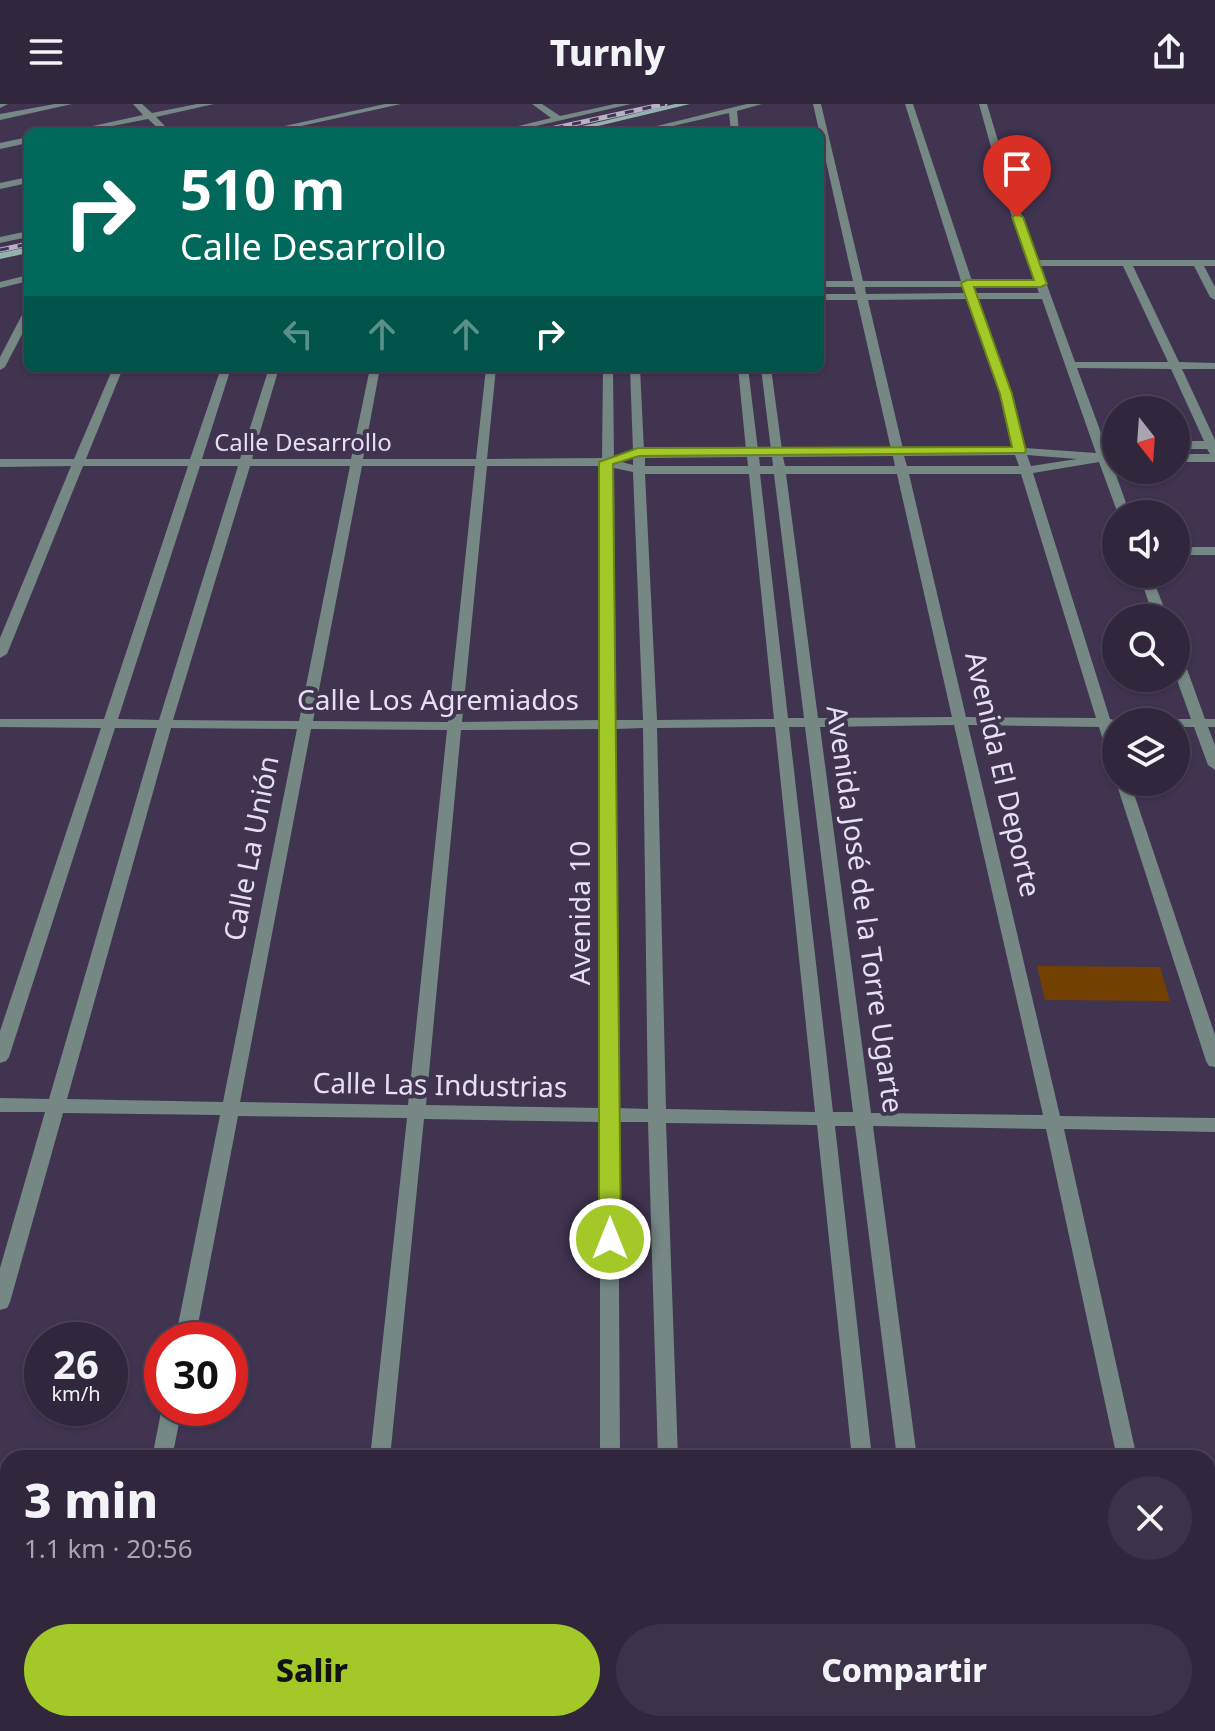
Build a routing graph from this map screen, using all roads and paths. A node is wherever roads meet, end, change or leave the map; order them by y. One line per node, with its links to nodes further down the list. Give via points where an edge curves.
1 (68, 104): 14 (street)
2 (137, 104): 13 (street)
3 (210, 104): 13 (street)
4 (397, 104): 19 (street)
5 (536, 104): 16 (street)
6 (627, 104): 16 (street)
7 (686, 104): 15 (main road)
8 (758, 104): 12 (street)
9 (817, 104): 25 (street, Avenida El Deporte)
10 (909, 104): 44 (street)
11 (983, 104): 35 (street)
12 (733, 111): 23 (street); 24 (street)
13 (149, 116): 17 (street); 18 (street)
14 (0, 117)
15 (622, 118): 21 (main road); 22 (street)
16 (559, 119): 20 (street)
17 (89, 128)
18 (162, 128)
19 (280, 128)
20 (517, 128)
21 (578, 128)
22 (627, 128)
23 (661, 128)
24 (735, 128)
25 (823, 128)
26 (824, 134): 43 (street, Avenida El Deporte)
27 (24, 141): 28 (street)
28 (0, 146)
29 (24, 181): 30 (street)
30 (0, 186)
31 (24, 235): 32 (street)
32 (0, 240)
33 (24, 251): 34 (main road)
34 (0, 256)
35 (1035, 263): 36 (street); 40 (street)
36 (1127, 263): 37 (street); 50 (street)
37 (1197, 263): 38 (street); 47 (street)
38 (1215, 263)
39 (24, 279): 41 (street)
40 (1041, 284): 44 (street); 46 (street)
41 (0, 285)
42 (824, 285): 43 (street)
43 (860, 290): 44 (street); 45 (street); 65 (street, Avenida El Deporte)
44 (969, 290): 46 (street); 66 (street)
45 (824, 296)
46 (1045, 296): 49 (street)
47 (1215, 297)
48 (24, 321): 52 (street)
49 (1071, 365): 50 (street); 62 (street)
50 (1174, 365): 51 (street); 64 (street)
51 (1215, 366)
52 (0, 367)
53 (116, 372): 76 (street)
54 (225, 372): 77 (street)
55 (273, 372): 78 (street)
56 (374, 372): 79 (street, Calle La Unión)
57 (491, 372): 73 (street)
58 (608, 372): 74 (street, Avenida 10)
59 (635, 372): 67 (street)
60 (743, 372): 68 (street, Avenida José de la Torre Ugarte)
61 (767, 372): 69 (street, Avenida José de la Torre Ugarte)
62 (1102, 444)
63 (1190, 447): 64 (street)
64 (1214, 450): 72 (street)
65 (897, 451): 66 (street, Calle Desarrollo); 69 (street, Calle Desarrollo); 84 (street, Avenida El Deporte)
66 (1020, 451): 70 (street, Calle Desarrollo); 83 (street)
67 (638, 452): 68 (street, Calle Desarrollo); 74 (street, Calle Desarrollo); 80 (street)
68 (753, 452): 69 (street, Calle Desarrollo); 81 (street, Avenida José de la Torre Ugarte)
69 (778, 452): 82 (street, Avenida José de la Torre Ugarte)
70 (1102, 454)
71 (1102, 455): 83 (street, Calle Desarrollo)
72 (1190, 455)
73 (480, 462): 74 (street, Calle Desarrollo); 79 (street, Calle Desarrollo); 101 (street)
74 (606, 462): 80 (street, Calle Desarrollo); 100 (street, Avenida 10)
75 (0, 463): 76 (street, Calle Desarrollo)
76 (79, 463): 77 (street, Calle Desarrollo); 87 (street)
77 (195, 463): 78 (street, Calle Desarrollo); 94 (street)
78 (244, 463): 79 (street, Calle Desarrollo); 97 (street)
79 (357, 463): 99 (street, Calle La Unión)
80 (639, 470): 81 (street, Calle Desarrollo); 98 (street)
81 (755, 470): 82 (street, Calle Desarrollo); 91 (street, Avenida José de la Torre Ugarte)
82 (780, 470): 84 (street, Calle Desarrollo); 92 (street, Avenida José de la Torre Ugarte)
83 (1026, 470): 84 (street, Calle Desarrollo); 89 (street)
84 (902, 471): 90 (street, Avenida El Deporte)
85 (1190, 551): 86 (street)
86 (1215, 551)
87 (0, 654)
88 (1190, 686): 96 (street)
89 (1105, 708)
90 (961, 721): 92 (street, Calle Los Agremiados); 95 (street, Calle Los Agremiados); 114 (street, Avenida El Deporte)
91 (781, 722): 92 (street, Calle Los Agremiados); 98 (street, Calle Los Agremiados); 112 (street, Avenida José de la Torre Ugarte)
92 (810, 722): 113 (street, Avenida José de la Torre Ugarte)
93 (0, 723): 94 (street, Calle Los Agremiados)
94 (109, 723): 97 (street, Calle Los Agremiados); 104 (street)
95 (1102, 723)
96 (1208, 723): 102 (street)
97 (165, 724): 99 (street, Calle Los Agremiados); 107 (street)
98 (650, 724): 100 (street, Calle Los Agremiados); 111 (street)
99 (305, 725): 101 (street, Calle Los Agremiados); 108 (street, Calle La Unión)
100 (608, 725): 101 (street, Calle Los Agremiados); 110 (street, Avenida 10)
101 (452, 726): 109 (street)
102 (1215, 765)
103 (1128, 796): 105 (street)
104 (0, 1057)
105 (1215, 1061)
106 (0, 1105): 107 (street, Calle Las Industrias)
107 (56, 1106): 108 (street, Calle Las Industrias); 116 (street)
108 (231, 1109): 109 (street, Calle Las Industrias); 117 (street, Calle La Unión)
109 (418, 1112): 110 (street, Calle Las Industrias); 120 (street)
110 (611, 1115): 111 (street, Calle Las Industrias); 121 (street, Avenida 10)
111 (657, 1115): 112 (street, Calle Las Industrias); 122 (street)
112 (825, 1118): 113 (street, Calle Las Industrias); 123 (street, Avenida José de la Torre Ugarte)
113 (863, 1119): 114 (street, Calle Las Industrias); 124 (street, Avenida José de la Torre Ugarte)
114 (1053, 1122): 115 (street, Calle Las Industrias); 125 (street, Avenida El Deporte)
115 (1215, 1125)
116 (0, 1302)
117 (189, 1322)
118 (168, 1426): 119 (street)
119 (164, 1450)
120 (381, 1450)
121 (610, 1450)
122 (668, 1450)
123 (861, 1450)
124 (906, 1450)
125 (1125, 1450)

